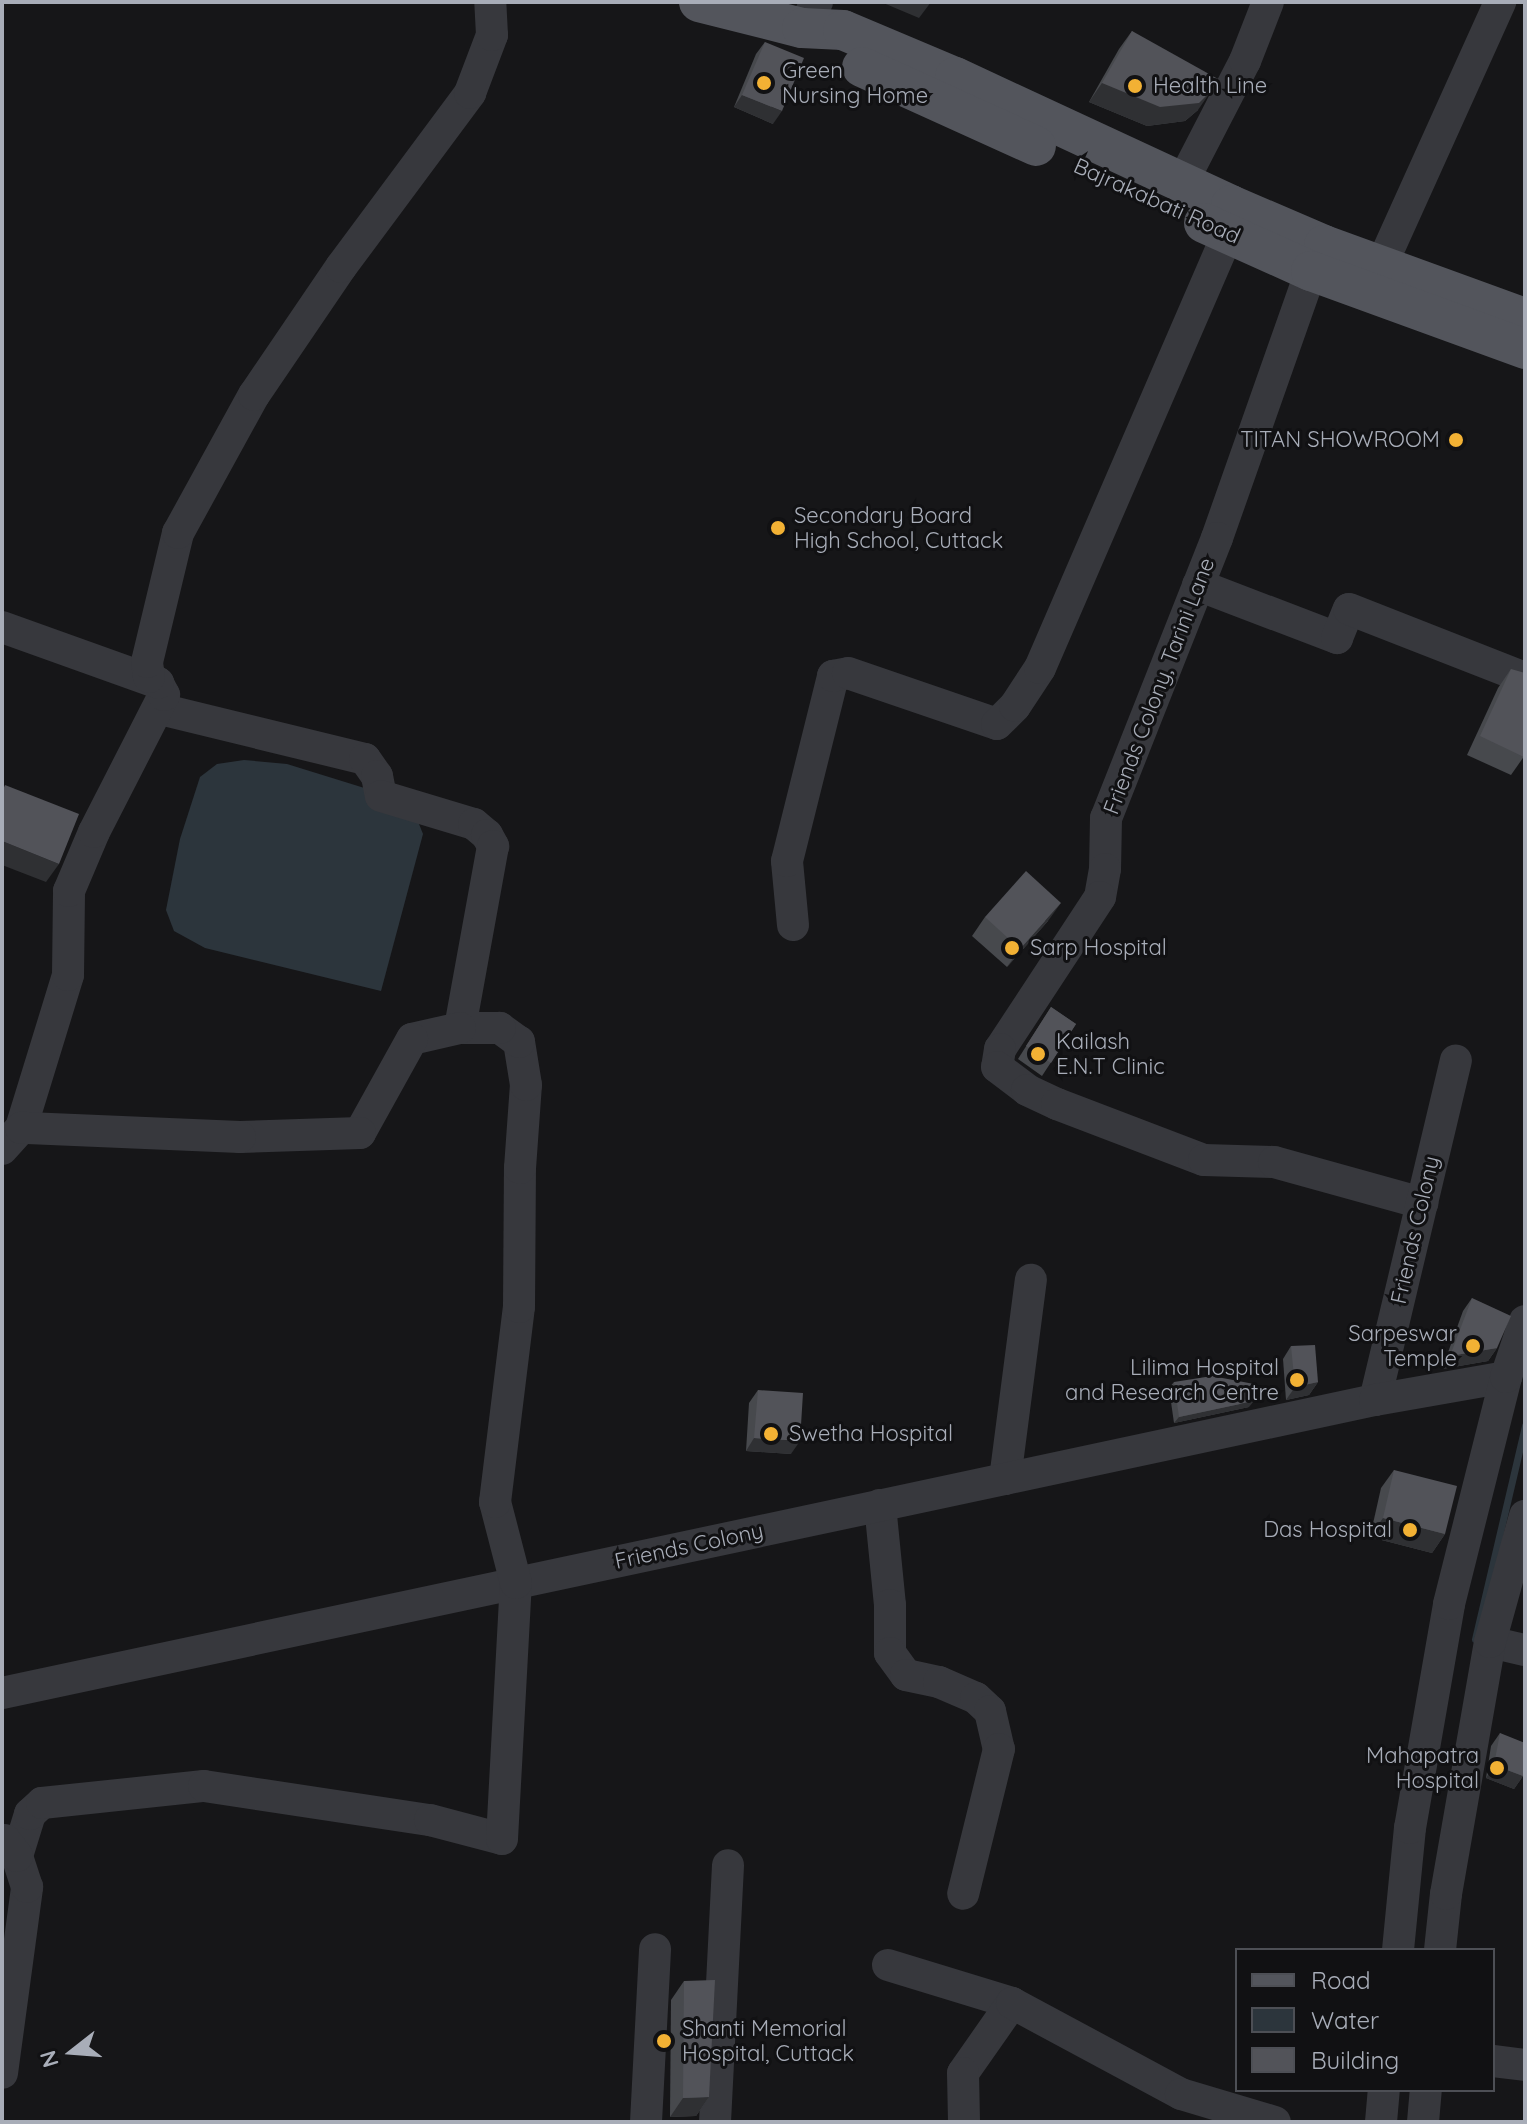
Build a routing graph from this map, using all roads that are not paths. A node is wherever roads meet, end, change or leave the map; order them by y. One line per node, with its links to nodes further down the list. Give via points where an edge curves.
1 (490, 2): 15 (street, via 492,35 470,93 254,395 178,533 147,662)
2 (699, 2): 5 (main road, Bajrakabati Road)
3 (1268, 2): 6 (street, via 1245,61)
4 (1500, 2): 8 (street)
5 (809, 15): 6 (main road, Bajrakabati Road); 7 (main road, Bajrakabati Road, via 831,53)
6 (1182, 183): 8 (main road, Bajrakabati Road)
7 (1228, 234): 9 (main road, Bajrakabati Road); 16 (street, via 1040,668 1015,706 997,724 848,673 833,676 787,861)
8 (1381, 266): 10 (main road, Bajrakabati Road)
9 (1311, 271): 11 (main road, Bajrakabati Road); 12 (street, Friends Colony, Tarini Lane)
10 (1525, 318)
11 (1525, 349)
12 (1198, 585): 14 (street, via 1337,638 1349,609); 20 (street, Friends Colony, Tarini Lane, via 1106,818 1100,897 1000,1049 997,1067 1057,1104 1204,1160 1274,1162)
13 (2, 627): 15 (street)
14 (1525, 678)
15 (159, 696): 17 (street, via 365,759 377,776 381,796 474,824 487,835 493,846); 19 (street, via 69,891 68,975)
16 (793, 925)
17 (460, 1028): 19 (street, via 412,1039 360,1133); 28 (street, via 500,1028 519,1042 526,1085 519,1307 495,1502)
18 (1456, 1061): 20 (street, Friends Colony)
19 (12, 1138)
20 (1422, 1203): 24 (street, Friends Colony)
21 (1031, 1280): 25 (street)
22 (1525, 1321): 23 (street)
23 (1506, 1377): 24 (street, Friends Colony); 35 (street, via 1449,1604 1410,1828)
24 (1375, 1400): 25 (street, Friends Colony)
25 (1005, 1479): 26 (street, Friends Colony)
26 (880, 1505): 28 (street, Friends Colony); 34 (street, via 890,1653 906,1675 976,1698 990,1711 999,1749)
27 (1525, 1516): 29 (street)
28 (516, 1583): 31 (street, Friends Colony); 32 (street, via 502,1839 430,1820 204,1786 42,1803)
29 (1490, 1642): 30 (street); 36 (street)
30 (1525, 1650)
31 (2, 1693)
32 (10, 1846): 42 (street, via 27,1887)
33 (728, 1865): 46 (street)
34 (963, 1894)
35 (1398, 1948)
36 (1440, 1948)
37 (655, 1949): 45 (street)
38 (888, 1965): 39 (street)
39 (1012, 2003): 47 (street, via 963,2073); 48 (street, via 1181,2094)
40 (1495, 2061): 41 (street)
41 (1525, 2065)
42 (2, 2073)
43 (1384, 2092): 49 (street)
44 (1426, 2092): 50 (street)
45 (646, 2122)
46 (715, 2122)
47 (964, 2122)
48 (1275, 2122)
49 (1381, 2122)
50 (1423, 2122)

